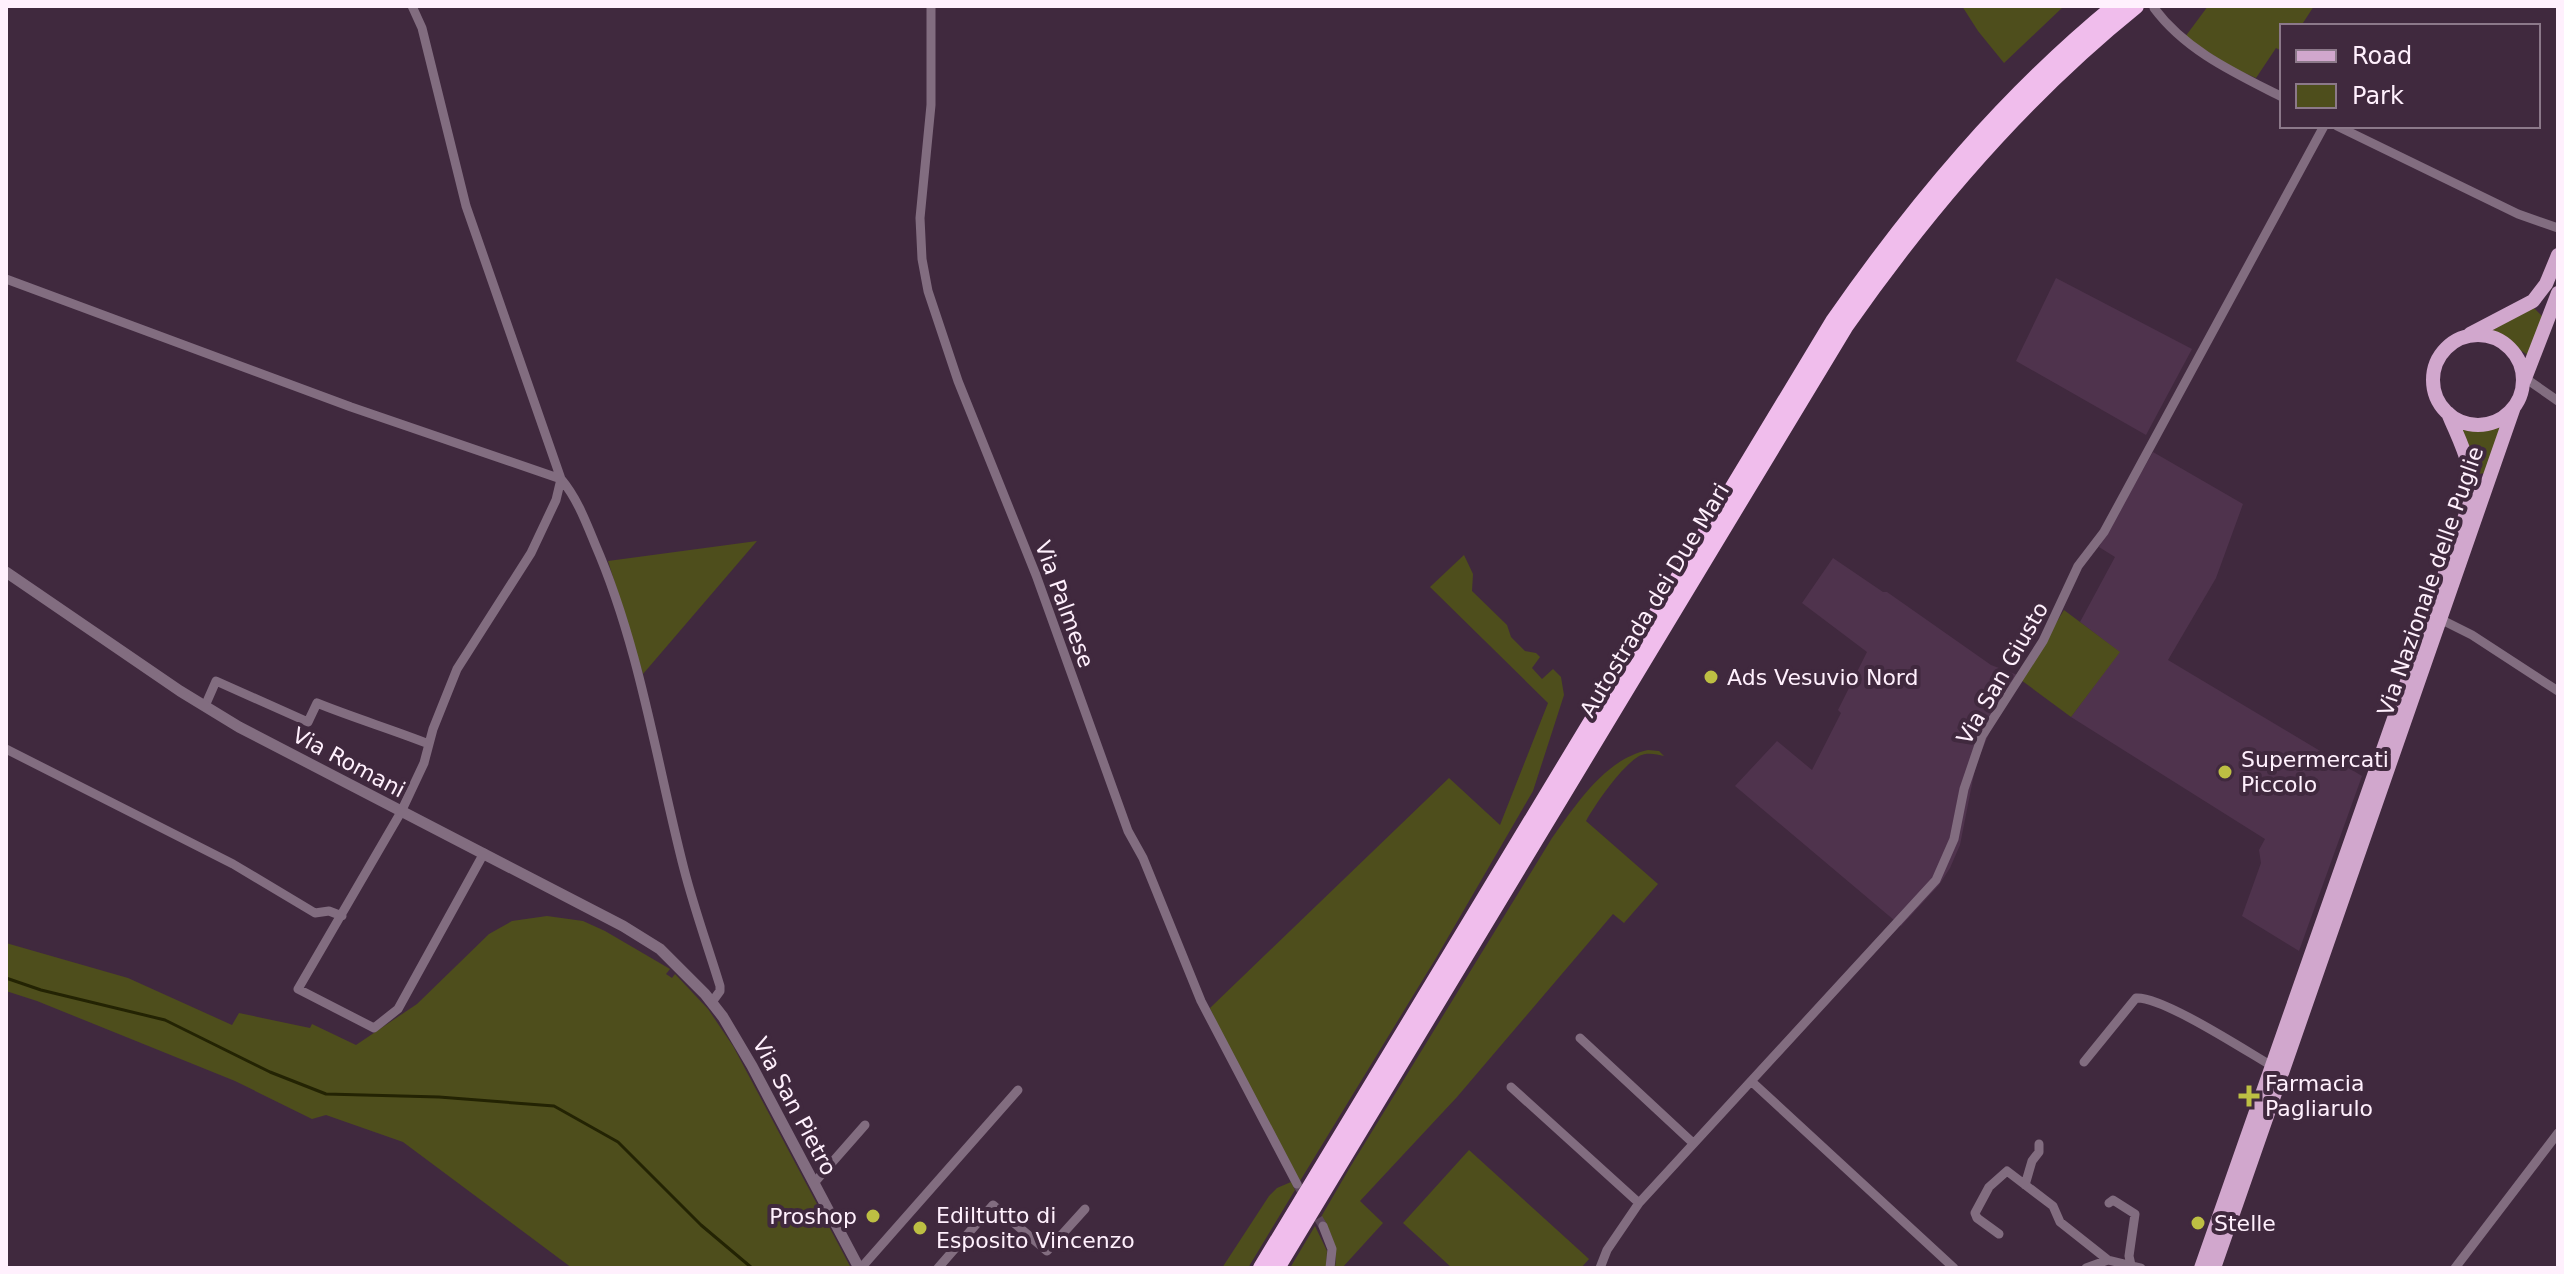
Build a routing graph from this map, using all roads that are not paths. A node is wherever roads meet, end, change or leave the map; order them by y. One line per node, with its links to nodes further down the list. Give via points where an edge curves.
1 (412, 6): 18 (street, via 438,86 466,206)
2 (931, 6): 41 (street, Via Palmese, via 931,105 920,218 928,291 1128,831 1201,1001)
3 (2115, 6): 52 (highway, Autostrada dei Due Mari, via 2030,82 1964,152 1834,320)
4 (2136, 6): 53 (highway, Autostrada dei Due Mari, via 2002,130 1917,229 1845,327)
5 (2154, 8): 6 (street, via 2184,41)
6 (2280, 96)
7 (2323, 128): 33 (street, Via San Giusto, via 2104,532 2078,566 2043,641 1982,736 1954,839 1936,880)
8 (2341, 128): 9 (street, via 2518,214)
9 (2558, 228)
10 (2558, 255): 13 (main road, Via Nazionale delle Puglie, via 2533,301)
11 (6, 279): 18 (street)
12 (2558, 293): 14 (main road, Via Nazionale delle Puglie)
13 (2455, 341): 14 (main road, via 2481,335 2495,338 2515,355); 17 (main road, Via Nazionale delle Puglie, via 2444,350 2433,375 2439,403)
14 (2525, 380): 15 (street); 16 (main road, Via Nazionale delle Puglie)
15 (2558, 401)
16 (2514, 407): 17 (main road, Via Nazionale delle Puglie, via 2489,423 2475,425); 20 (main road, Via Nazionale delle Puglie)
17 (2448, 413): 32 (main road, Via Nazionale delle Puglie, via 2468,462 2470,502)
18 (561, 479): 23 (street, via 531,553 457,669); 29 (street, via 586,524 623,616 684,869 720,986)
19 (6, 572): 22 (street, Via Romani)
20 (2440, 619): 21 (street); 59 (main road, Via Nazionale delle Puglie)
21 (2558, 691)
22 (205, 706): 23 (street, via 216,681 308,722 317,703); 25 (street, Via Romani)
23 (429, 744): 25 (street)
24 (6, 749): 27 (street, via 219,857 315,913)
25 (401, 812): 26 (street, Via Romani); 27 (street)
26 (484, 853): 27 (street, via 398,1009 374,1028 298,989); 28 (street, Via Romani, via 623,926)
27 (342, 916)
28 (683, 971): 29 (street, Via San Pietro)
29 (712, 1002): 40 (street, Via San Pietro)
30 (1580, 1038): 38 (street)
31 (2084, 1062): 32 (street, via 2136,998 2142,998)
32 (2272, 1066): 58 (main road, Via Nazionale delle Puglie)
33 (1751, 1081): 38 (street, Via San Giusto); 56 (street)
34 (1511, 1087): 43 (street)
35 (1018, 1090): 50 (street)
36 (865, 1125): 40 (street)
37 (2558, 1133): 60 (street)
38 (1693, 1143): 43 (street, Via San Giusto)
39 (2039, 1144): 42 (street)
40 (814, 1183): 50 (street, Via San Pietro)
41 (1297, 1184)
42 (2025, 1185): 47 (street, via 2007,1171 1989,1187 1976,1216); 48 (street)
43 (1639, 1203): 55 (street, Via San Giusto)
44 (2109, 1203): 49 (street, via 2118,1201 2135,1214 2129,1256)
45 (1085, 1209): 51 (street, via 1047,1251 993,1205)
46 (1323, 1226): 54 (street, via 1332,1249)
47 (1999, 1234)
48 (2108, 1260): 49 (street); 57 (street)
49 (2136, 1266)
50 (860, 1268)
51 (938, 1268)
52 (1261, 1268)
53 (1277, 1268)
54 (1330, 1268)
55 (1600, 1268)
56 (1954, 1268)
57 (2086, 1268)
58 (2201, 1268)
59 (2214, 1268)
60 (2455, 1268)

